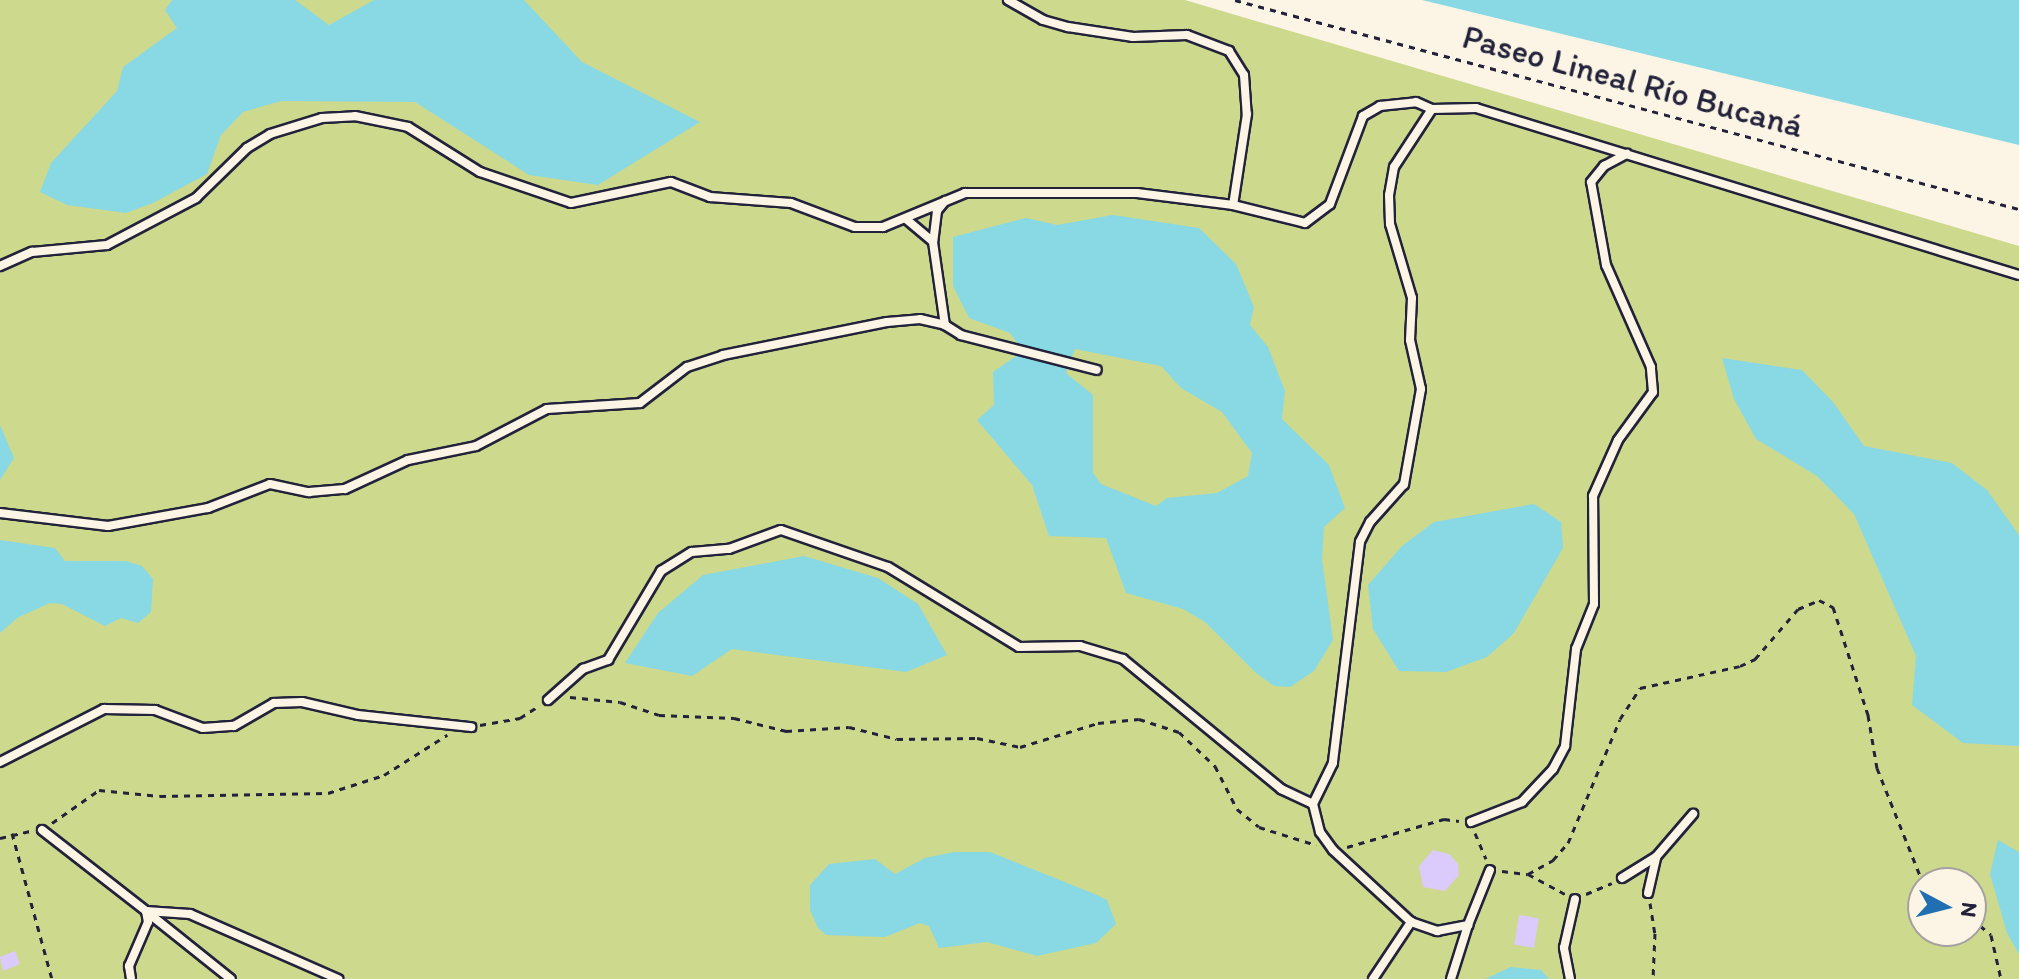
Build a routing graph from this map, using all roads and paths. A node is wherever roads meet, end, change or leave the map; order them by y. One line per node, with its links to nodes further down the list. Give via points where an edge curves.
1 (1008, 0): 6 (lane, via 1068,27 1133,37 1187,35 1229,51 1244,75 1247,114)
2 (1235, 0): 7 (path, Paseo Lineal Río Bucaná)
3 (1432, 109): 4 (lane, via 1476,108); 6 (lane, via 1416,102 1380,106 1363,116 1330,204 1305,223); 18 (lane, via 1394,167 1389,195 1390,224 1412,298 1410,340 1421,389 1404,484 1370,522 1360,542 1333,763)
4 (1627, 154): 11 (lane); 20 (lane, via 1604,166 1591,182 1606,265 1651,367 1653,392 1618,440 1593,496 1594,604 1576,649 1565,746 1553,769 1522,802)
5 (947, 198): 6 (lane, via 965,193 1137,193); 8 (lane); 9 (lane, via 937,211)
6 (1233, 205)
7 (2019, 209)
8 (906, 219): 9 (lane); 10 (lane, via 883,227 855,227 814,209 710,197 671,182 571,203 548,199 480,172 408,127 355,116 322,118 270,134 247,148 196,198 107,245 32,252)
9 (933, 242): 12 (lane)
10 (0, 266)
11 (2019, 275)
12 (945, 325): 13 (lane, via 961,335); 14 (lane, via 920,319 887,322 723,355 687,367 640,403 547,409 476,446 408,460 345,489 309,492 270,484 208,508 108,526)
13 (1097, 370)
14 (0, 513)
15 (548, 700): 16 (path, via 520,718); 18 (lane, via 583,669 608,660 661,571 692,552 729,549 781,530 888,567 1019,647 1080,646 1123,659 1281,789); 24 (path, via 583,695 659,715 734,718 786,731 849,727 897,739 977,738 1020,747 1098,723 1139,719 1179,732 1215,766 1237,809 1259,827)
16 (471, 727): 17 (lane, via 358,715 302,702 274,703 234,726 203,728 155,710 104,709); 21 (path, via 450,733 384,775 328,793 160,796 99,790)
17 (0, 762)
18 (1313, 804): 24 (lane, via 1320,832)
19 (1693, 814): 25 (lane)
20 (1471, 822): 24 (path, via 1444,819); 27 (path)
21 (42, 830): 22 (path); 32 (lane)
22 (12, 833): 23 (path); 36 (path)
23 (0, 838)
24 (1333, 850): 33 (lane)
25 (1656, 857): 29 (lane); 30 (lane)
26 (1917, 867): 28 (path, via 1877,768 1871,727 1833,607 1819,600 1798,609 1755,659 1640,688 1620,719 1568,843 1553,860)
27 (1490, 870): 28 (path); 34 (lane)
28 (1528, 874): 31 (path)
29 (1622, 878): 31 (path)
30 (1648, 893): 43 (path, via 1655,933)
31 (1575, 899): 42 (lane, via 1564,948)
32 (146, 911): 37 (lane, via 148,922 129,966); 38 (lane); 39 (lane, via 190,914)
33 (1411, 922): 34 (lane, via 1437,931); 40 (lane)
34 (1468, 925): 41 (lane)
35 (1987, 932): 44 (path)
36 (52, 979)
37 (131, 979)
38 (231, 979)
39 (338, 979)
40 (1373, 979)
41 (1451, 979)
42 (1570, 979)
43 (1653, 979)
44 (2001, 979)

